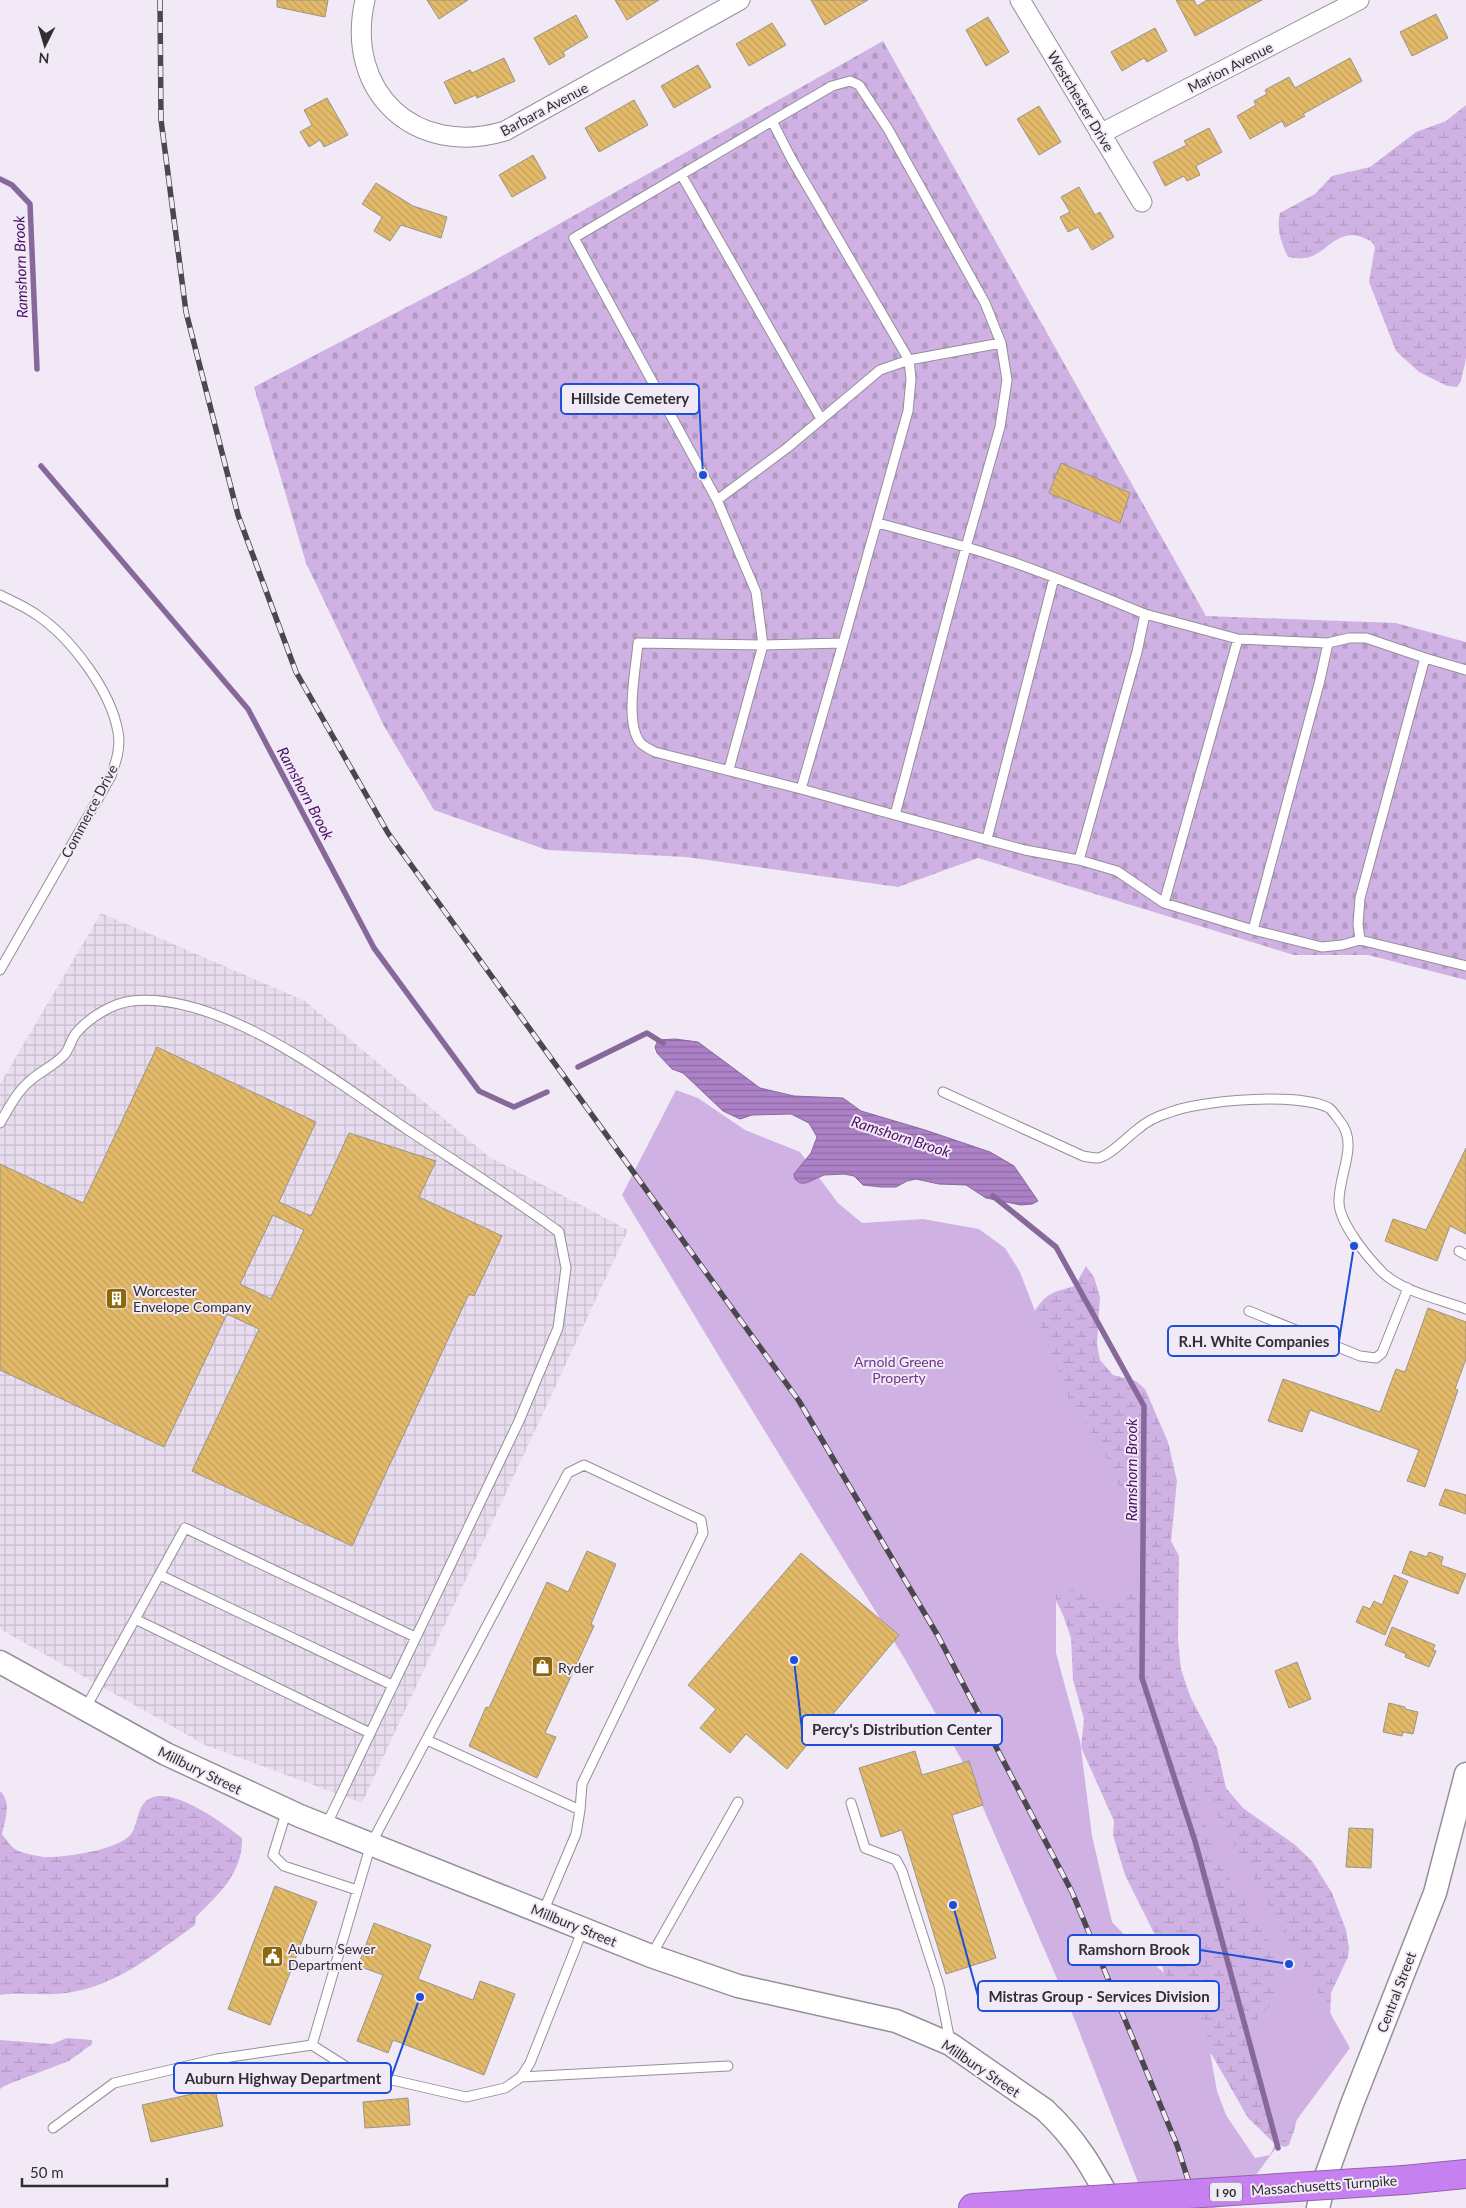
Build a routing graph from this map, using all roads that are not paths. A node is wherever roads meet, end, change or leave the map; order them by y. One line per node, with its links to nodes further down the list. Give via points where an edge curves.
1 (365, 0): 2 (street, Barbara Avenue, via 360,36 362,54 367,72 386,103 400,116 432,133 451,138 488,137 514,127)
2 (740, 0)
3 (1020, 0): 6 (street, Westchester Drive)
4 (1359, 0): 6 (street, Marion Avenue)
5 (772, 121): 7 (lane); 9 (lane, via 832,86 850,81 859,85 888,129 980,294); 10 (lane)
6 (1100, 134): 8 (street, Westchester Drive)
7 (682, 176): 11 (lane); 12 (lane, via 574,238)
8 (1142, 202)
9 (1002, 343): 10 (lane); 14 (lane, via 1007,380 1000,427)
10 (909, 360): 11 (lane, via 880,370); 13 (lane, via 908,411)
11 (821, 419): 12 (lane)
12 (717, 500): 21 (lane, via 756,592)
13 (878, 523): 14 (lane); 20 (lane)
14 (966, 547): 15 (lane); 26 (lane)
15 (1054, 578): 17 (lane); 27 (lane)
16 (0, 595): 32 (lane, Commerce Drive, via 37,615 80,657 105,697 116,722 119,741 110,776)
17 (1146, 614): 18 (lane); 28 (lane)
18 (1238, 639): 19 (lane); 29 (lane)
19 (1328, 642): 22 (lane, via 1366,638); 30 (lane)
20 (843, 643): 21 (lane); 25 (lane)
21 (763, 645): 24 (lane); 24 (lane, via 638,643 633,729 640,743 655,752)
22 (1425, 658): 23 (lane); 31 (lane, via 1360,898)
23 (1466, 670)
24 (729, 769): 25 (lane)
25 (802, 788): 26 (lane)
26 (895, 815): 27 (lane)
27 (987, 839): 28 (lane)
28 (1079, 860): 29 (lane, via 1118,871)
29 (1164, 903): 30 (lane)
30 (1253, 930): 31 (lane, via 1322,947)
31 (1360, 940): 33 (lane)
32 (4, 956): 34 (lane, Commerce Drive)
33 (1466, 966)
34 (0, 970)
35 (943, 1092): 37 (lane, via 1083,1156 1099,1158 1139,1127 1168,1112 1196,1105 1274,1099 1329,1109 1344,1126 1350,1142 1339,1204 1347,1226 1384,1274)
36 (0, 1123): 42 (lane, via 29,1081 64,1055 77,1032 101,1012 131,1001 165,1001 203,1010 245,1028 304,1061 558,1232 566,1268 558,1328 519,1421)
37 (1408, 1288): 38 (lane); 39 (lane, via 1382,1353 1376,1358 1360,1356)
38 (1466, 1308)
39 (1249, 1311)
40 (160, 1575): 41 (lane); 42 (lane, via 185,1528); 44 (lane)
41 (135, 1619): 45 (lane); 46 (lane)
42 (414, 1637): 44 (lane)
43 (0, 1662): 45 (street, Millbury Street)
44 (392, 1685): 46 (lane)
45 (85, 1709): 51 (street, Millbury Street, via 166,1754)
46 (370, 1733): 53 (lane)
47 (427, 1740): 52 (lane); 52 (lane, via 568,1473 584,1465 701,1520 703,1533 582,1784); 54 (lane)
48 (1466, 1774): 67 (street, Central Street, via 1435,1892 1349,2112)
49 (738, 1802): 58 (lane)
50 (851, 1803): 59 (lane, via 866,1848 896,1860 902,1871 939,1986)
51 (287, 1810): 53 (street, Millbury Street); 55 (lane, via 273,1855 284,1866)
52 (580, 1810): 56 (lane, via 576,1834)
53 (326, 1826): 54 (street, Millbury Street)
54 (371, 1844): 55 (lane); 56 (street, Millbury Street)
55 (357, 1890): 60 (lane)
56 (543, 1912): 57 (street, Millbury Street)
57 (583, 1928): 58 (street, Millbury Street); 62 (lane, via 530,2063)
58 (651, 1956): 59 (street, Millbury Street, via 738,1986 896,2021)
59 (950, 2044): 66 (street, Millbury Street, via 1045,2110 1064,2129 1088,2160)
60 (312, 2045): 62 (lane, via 353,2072 466,2097 505,2088); 63 (lane, via 217,2059 114,2083)
61 (728, 2066): 62 (lane)
62 (521, 2077)
63 (53, 2128)
64 (1466, 2174): 65 (highway, Massachusetts Turnpike / I 90, bridge)
65 (973, 2208)
66 (1114, 2208)
67 (1318, 2208)

